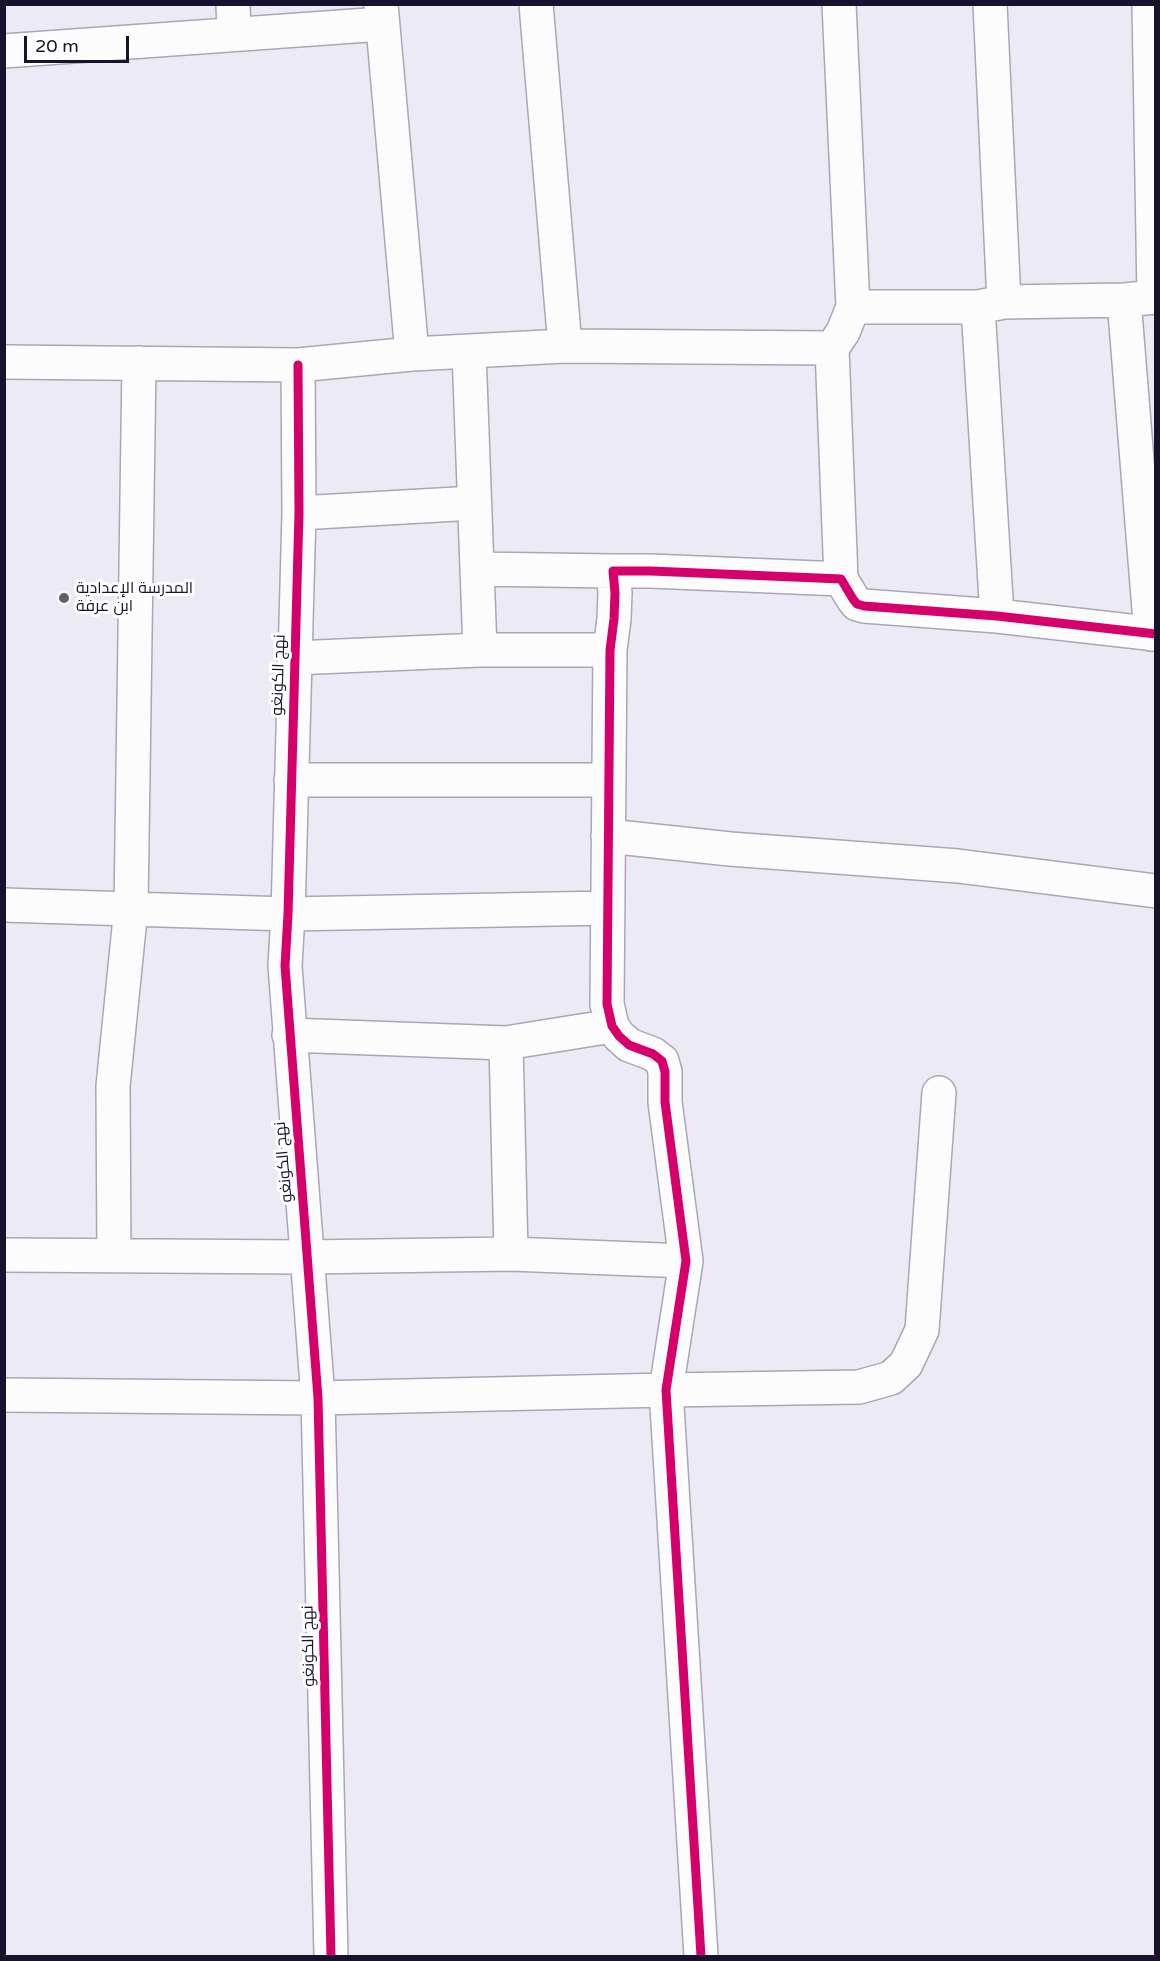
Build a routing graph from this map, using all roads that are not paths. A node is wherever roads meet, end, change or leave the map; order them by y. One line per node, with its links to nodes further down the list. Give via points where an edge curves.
1 (536, 4): 11 (street)
2 (839, 4): 10 (street)
3 (990, 4): 9 (street)
4 (1151, 6): 8 (street)
5 (382, 14): 6 (street); 14 (street)
6 (234, 19): 7 (street)
7 (4, 51)
8 (1145, 298): 9 (street); 24 (street)
9 (991, 304): 10 (street); 23 (street)
10 (853, 307): 12 (street)
11 (566, 346): 12 (street); 13 (street)
12 (832, 348): 22 (street)
13 (469, 351): 14 (street); 18 (street)
14 (412, 354): 17 (street)
15 (4, 362): 16 (street)
16 (139, 363): 17 (street); 33 (street)
17 (298, 365): 19 (street, نهج الكونغو)
18 (474, 503): 19 (street); 20 (street)
19 (299, 513): 27 (street, نهج الكونغو)
20 (477, 569): 21 (street); 25 (street)
21 (613, 571): 22 (street); 26 (street, via 615,601)
22 (841, 579): 23 (street, via 857,604 864,606)
23 (997, 616): 24 (street)
24 (1153, 634)
25 (480, 650): 26 (street); 27 (street)
26 (610, 650): 29 (street)
27 (294, 658): 28 (street, نهج الكونغو)
28 (291, 780): 29 (street); 35 (street, نهج الكونغو)
29 (609, 780): 30 (street)
30 (608, 836): 31 (street, via 958,866); 34 (street)
31 (1155, 891)
32 (4, 905): 33 (street)
33 (131, 908): 35 (street); 42 (street, via 113,1086)
34 (608, 908): 35 (street); 36 (street, via 607,1004)
35 (288, 914): 37 (street, نهج الكونغو, via 285,966)
36 (612, 1026): 38 (street); 44 (street, via 629,1045 662,1061)
37 (289, 1035): 38 (street); 43 (street, نهج الكونغو)
38 (506, 1043): 40 (street)
39 (939, 1094): 45 (street, via 922,1330 906,1364 891,1378 859,1388)
40 (511, 1254): 43 (street); 44 (street)
41 (4, 1255): 42 (street)
42 (114, 1256): 43 (street)
43 (306, 1257): 47 (street, نهج الكونغو)
44 (686, 1261): 45 (street)
45 (666, 1389): 47 (street); 49 (street)
46 (4, 1395): 47 (street)
47 (318, 1398): 48 (street, نهج الكونغو)
48 (332, 1956)
49 (701, 1956)

